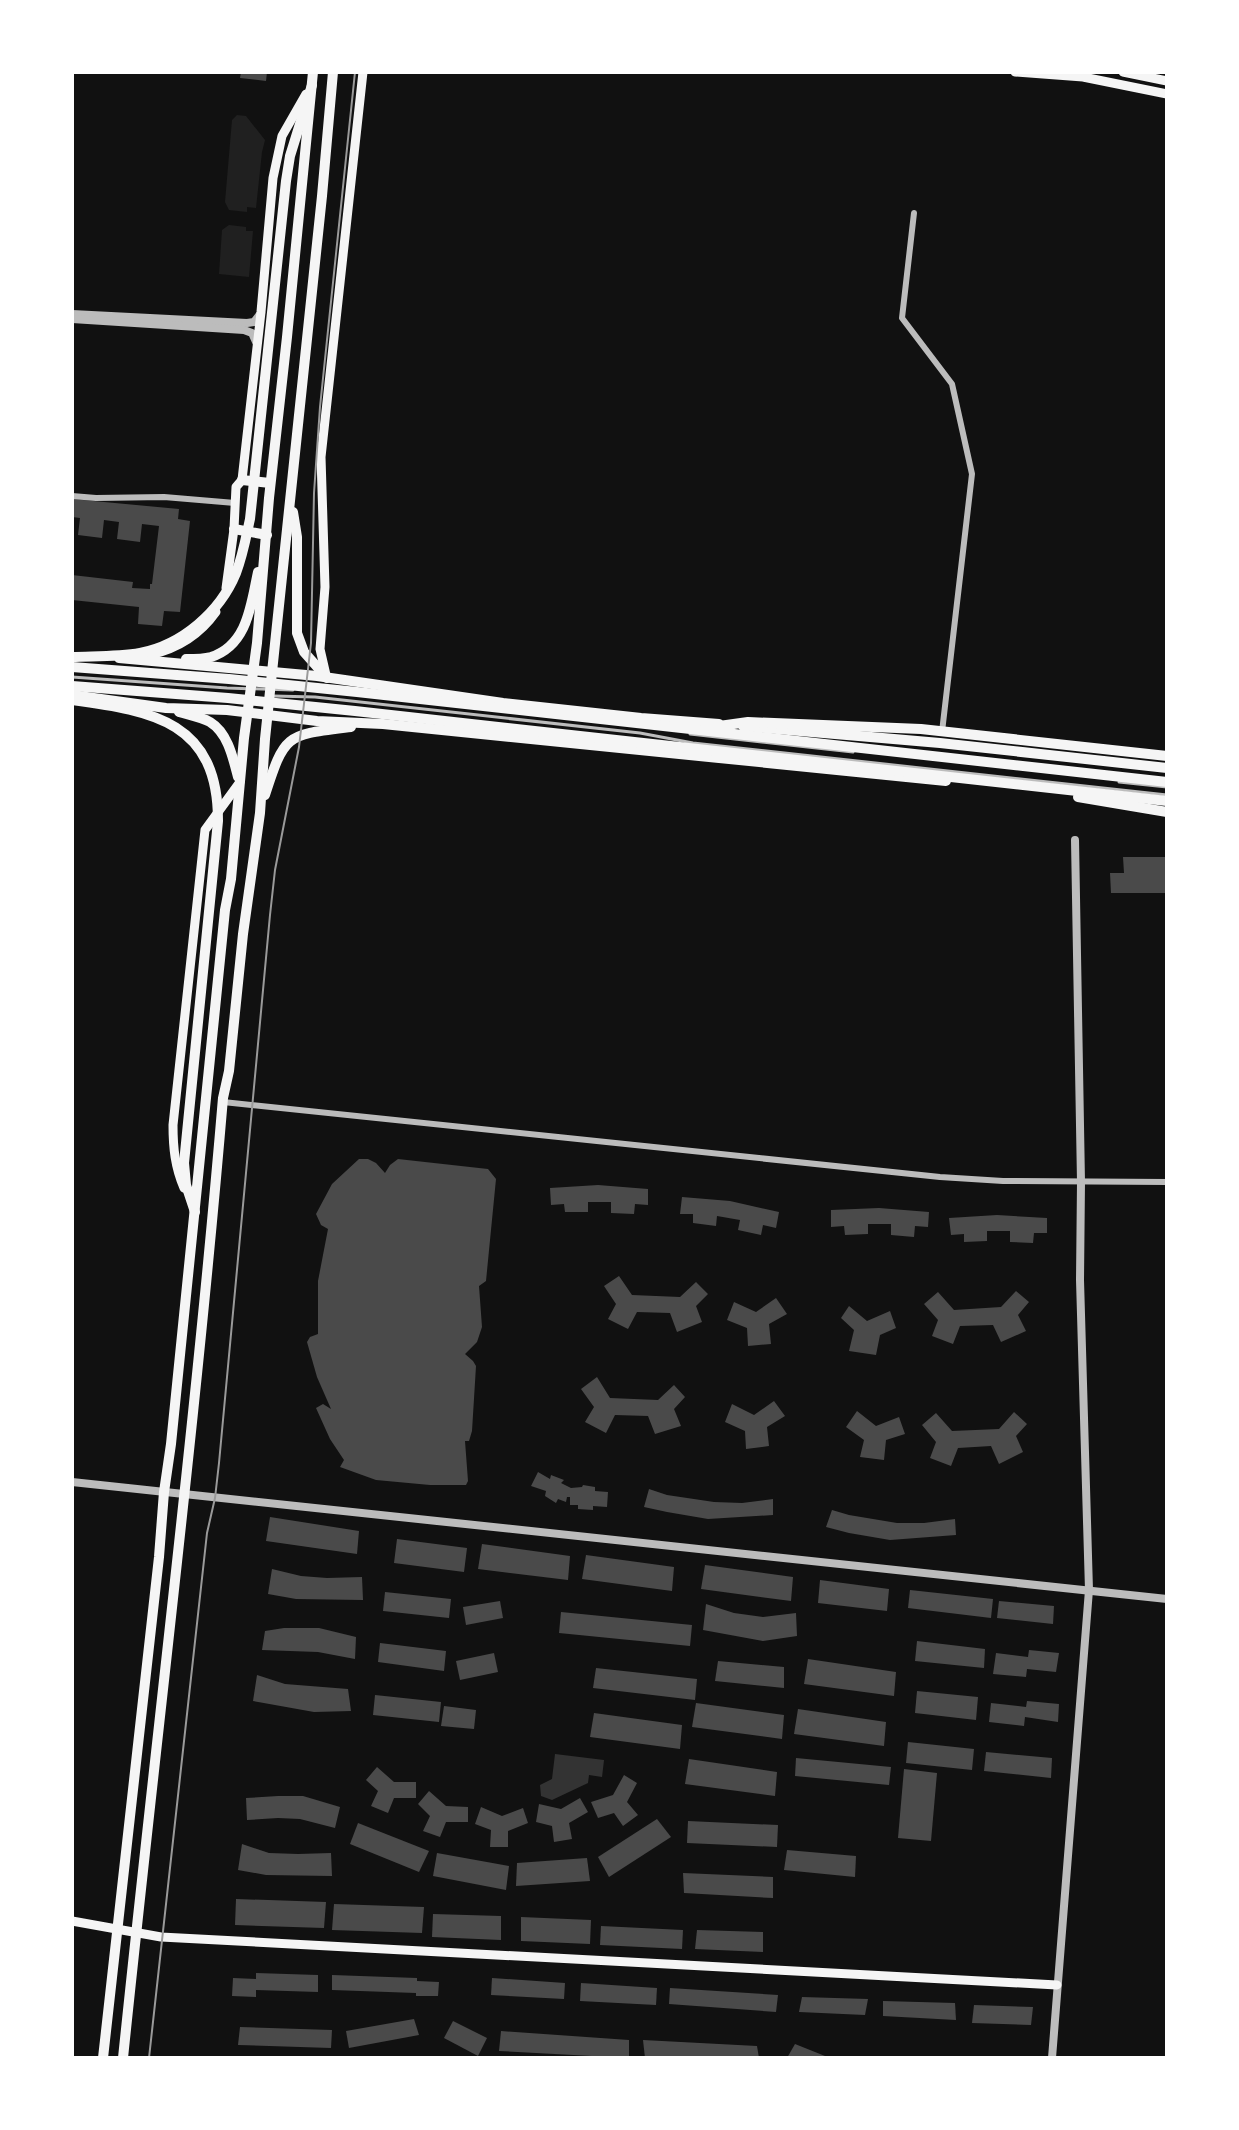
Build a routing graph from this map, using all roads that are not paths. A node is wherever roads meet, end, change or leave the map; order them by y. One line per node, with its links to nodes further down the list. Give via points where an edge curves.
1 (313, 72): 7 (main road)
2 (333, 72): 16 (main road)
3 (363, 72): 28 (main road, via 321,457)
4 (1015, 72): 8 (main road)
5 (1124, 72): 6 (main road); 8 (street)
6 (1167, 81)
7 (312, 85): 11 (main road, via 282,136); 15 (main road); 21 (main road, via 290,156 245,546 231,582 200,623 165,645 124,655)
8 (1122, 85): 9 (main road)
9 (1167, 94)
10 (914, 213): 39 (street, via 902,318 952,384 972,474)
11 (261, 312): 12 (street, via 247,323); 13 (main road)
12 (72, 316): 13 (street, via 244,330 252,333)
13 (257, 346): 14 (main road)
14 (242, 480): 15 (main road); 18 (main road)
15 (270, 483): 20 (main road)
16 (290, 486): 26 (main road); 28 (main road, via 297,537 297,633)
17 (72, 496): 18 (street)
18 (235, 503): 19 (main road)
19 (234, 529): 20 (main road); 22 (main road, via 228,583 210,621 182,645)
20 (267, 535): 23 (main road, via 245,626 237,638 210,657); 25 (main road)
21 (72, 656): 22 (main road)
22 (128, 659): 23 (main road)
23 (167, 661): 25 (main road)
24 (72, 667): 38 (main road, via 243,680)
25 (253, 671): 26 (main road); 30 (main road)
26 (272, 672): 28 (main road); 31 (main road)
27 (72, 677): 30 (lane)
28 (322, 677): 37 (main road)
29 (72, 685): 30 (lane); 42 (main road)
30 (250, 692): 31 (lane); 34 (main road)
31 (270, 693): 35 (main road); 37 (lane, via 316,691); 45 (lane, via 640,733)
32 (72, 698): 33 (main road); 52 (main road, via 157,717 186,734 210,769 217,795 184,1163)
33 (166, 708): 34 (main road); 43 (main road, via 207,720 219,730)
34 (248, 713): 35 (main road); 43 (main road)
35 (267, 715): 36 (main road); 47 (main road)
36 (383, 724): 45 (main road); 47 (main road, via 306,733 287,744)
37 (668, 726): 39 (main road); 44 (lane)
38 (694, 729): 40 (main road, via 748,722 921,729); 44 (main road)
39 (940, 743): 41 (main road)
40 (1167, 756)
41 (1167, 768)
42 (970, 779): 45 (main road); 46 (main road)
43 (240, 782): 52 (main road); 52 (main road, via 205,830 176,1095 174,1157)
44 (1167, 783)
45 (1167, 801)
46 (1167, 812)
47 (260, 813): 49 (main road)
48 (1075, 840): 50 (street)
49 (223, 1102): 50 (street, via 940,1177); 55 (main road)
50 (1081, 1182): 51 (street); 56 (street)
51 (1167, 1182)
52 (195, 1212): 54 (main road)
53 (72, 1482): 54 (street)
54 (164, 1492): 55 (street); 59 (main road)
55 (186, 1494): 56 (street); 60 (main road)
56 (1089, 1590): 57 (street); 61 (street)
57 (1167, 1599)
58 (72, 1921): 59 (main road)
59 (118, 1929): 60 (main road); 62 (main road)
60 (135, 1932): 61 (main road); 63 (main road)
61 (1057, 1985): 64 (street)
62 (103, 2058)
63 (123, 2058)
64 (1052, 2058)

